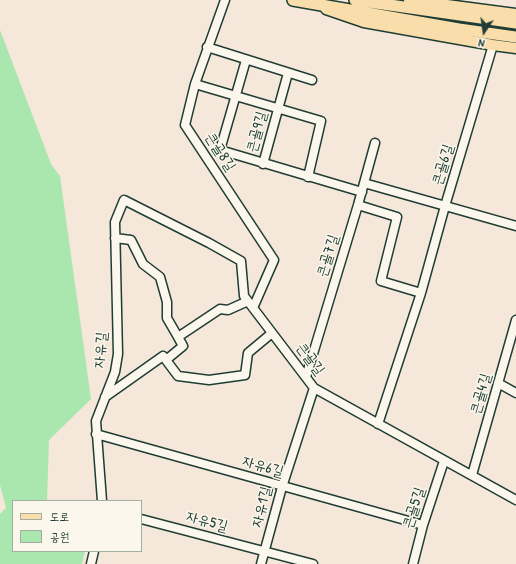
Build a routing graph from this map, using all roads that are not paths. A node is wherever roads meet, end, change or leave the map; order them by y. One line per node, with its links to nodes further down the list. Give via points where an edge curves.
1 (225, 0): 10 (street, 큰골8길)
2 (293, 0): 5 (highway)
3 (355, 0): 7 (highway)
4 (409, 0): 6 (main road)
5 (306, 2): 8 (highway); 9 (main road, via 364,22)
6 (516, 14)
7 (516, 23)
8 (516, 37)
9 (493, 45): 11 (main road); 25 (street, 큰골6길)
10 (208, 47): 12 (street); 15 (street, 큰골8길)
11 (516, 48)
12 (246, 60): 13 (street); 16 (street, 큰골9길)
13 (288, 73): 14 (street); 17 (street, 큰골9길)
14 (312, 80)
15 (195, 84): 16 (street, 큰골9길); 29 (street, 큰골8길, via 185,125 274,260)
16 (236, 97): 17 (street, 큰골9길); 19 (street, 큰골9길, via 220,150)
17 (278, 108): 19 (street, 큰골9길); 20 (street, 큰골9길, via 321,121)
18 (375, 144): 21 (street, 큰골7길)
19 (263, 164): 20 (street)
20 (308, 177): 22 (street)
21 (364, 183): 22 (street, 큰골7길); 25 (street)
22 (362, 192): 24 (street, 큰골7길)
23 (124, 200): 27 (street, 자유길, via 115,222); 29 (street, 큰골길, via 240,261 244,296)
24 (358, 205): 28 (street, via 397,217 381,280); 34 (street, 큰골7길)
25 (445, 206): 26 (street); 28 (street, 큰골6길)
26 (516, 226)
27 (115, 238): 32 (street, via 131,240 143,264 160,277 167,302 167,318); 38 (street, 자유길, via 118,354 115,372)
28 (421, 293): 39 (street, 큰골6길)
29 (251, 304): 31 (street, 큰골길); 32 (street, via 228,310 220,309)
30 (516, 320): 35 (street, 큰골4길)
31 (272, 333): 33 (street, via 248,353 245,375 209,380 178,376); 34 (street, 큰골길)
32 (178, 337): 33 (street, via 182,346)
33 (166, 360): 38 (street, via 163,356)
34 (306, 377): 36 (street, 큰골길)
35 (498, 383): 37 (street); 42 (street, 큰골4길)
36 (314, 388): 39 (street, 큰골길); 43 (street, 자유1길)
37 (516, 394)
38 (105, 397): 40 (street, 자유길, via 96,420)
39 (378, 424): 41 (street, 큰골길)
40 (96, 434): 43 (street, 자유6길); 44 (street, 자유길)
41 (444, 462): 42 (street, 큰골길); 47 (street, 큰골5길)
42 (472, 475): 45 (street, 큰골길)
43 (282, 487): 47 (street, 자유6길); 48 (street, 자유1길)
44 (102, 500)
45 (516, 500)
46 (142, 519): 48 (street, 자유5길)
47 (423, 525): 53 (street, 큰골5길)
48 (266, 551): 51 (street, 자유1길); 52 (street, 자유5길)
49 (94, 552): 50 (street)
50 (91, 564)
51 (261, 564)
52 (312, 564)
53 (413, 564)

